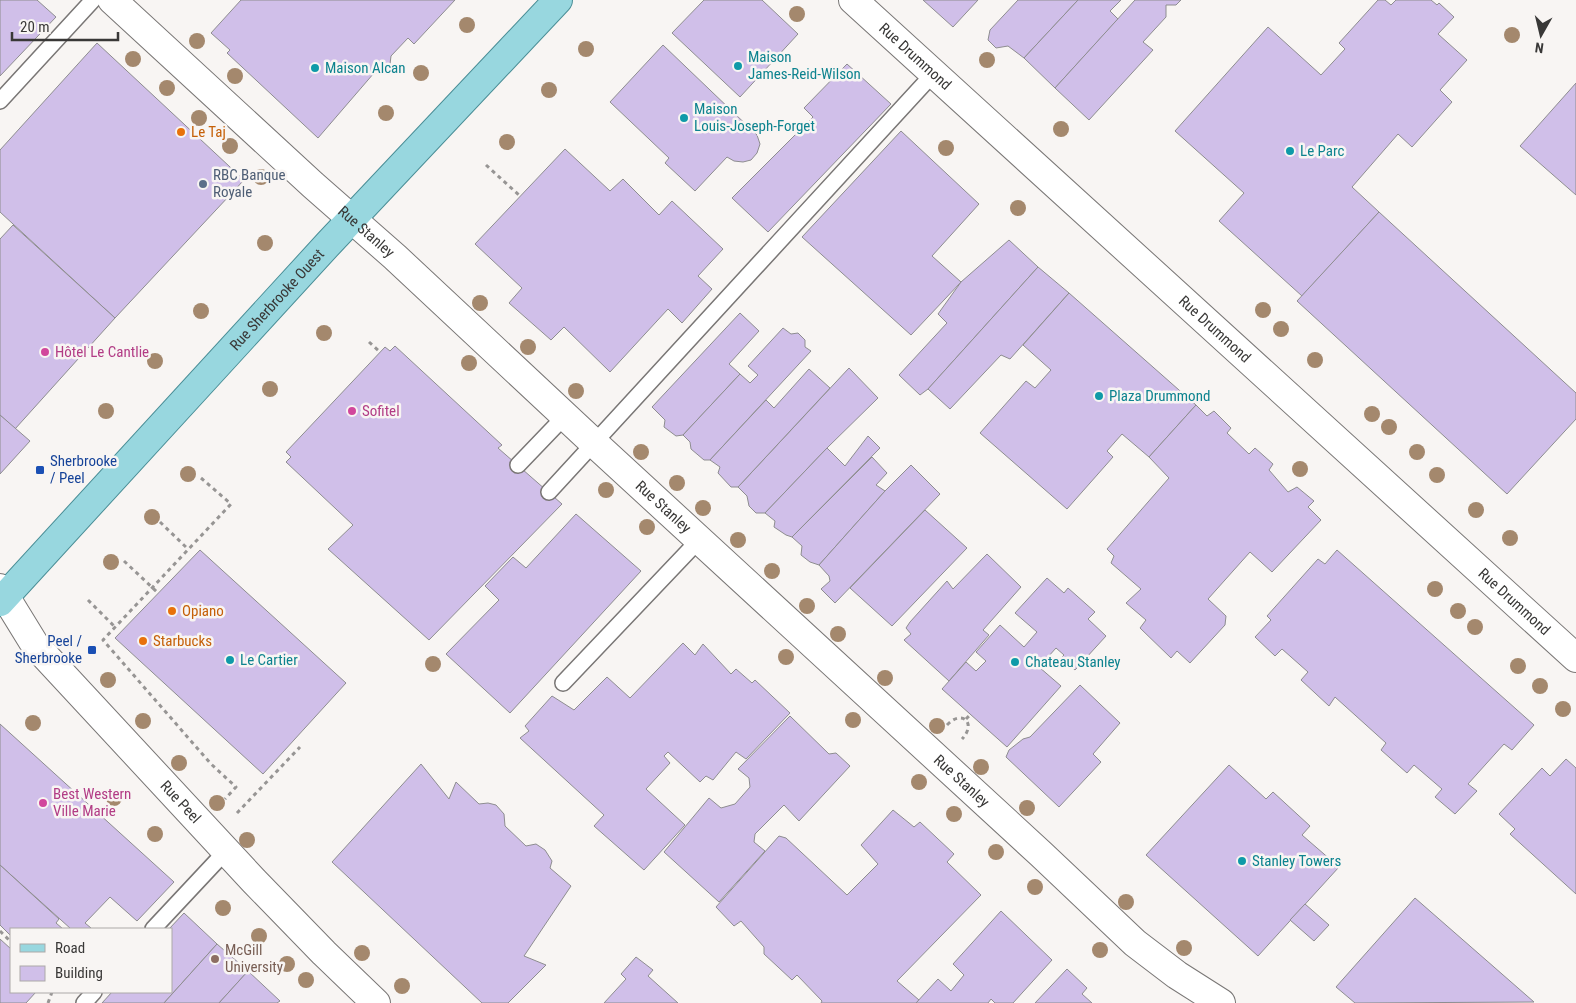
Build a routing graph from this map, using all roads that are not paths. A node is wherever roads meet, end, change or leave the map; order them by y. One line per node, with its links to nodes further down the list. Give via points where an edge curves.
1 (93, 0): 6 (lane)
2 (112, 0): 7 (street, Rue Stanley)
3 (558, 0): 7 (main road, Rue Sherbrooke Ouest)
4 (853, 0): 5 (street, Rue Drummond)
5 (934, 73): 9 (lane); 14 (street, Rue Drummond)
6 (0, 101)
7 (352, 219): 8 (street, Rue Stanley); 13 (main road, Rue Sherbrooke Ouest)
8 (565, 416): 9 (street, Rue Stanley); 10 (lane)
9 (594, 443): 11 (lane); 12 (street, Rue Stanley)
10 (518, 465)
11 (549, 492)
12 (699, 540): 15 (lane); 21 (street, Rue Stanley, via 1135,943)
13 (2, 596): 16 (street, Rue Peel, via 35,645)
14 (1576, 658)
15 (564, 683)
16 (226, 851): 17 (lane); 20 (street, Rue Peel)
17 (154, 928)
18 (93, 993): 19 (lane)
19 (84, 1003)
20 (376, 1003)
21 (1221, 1003)

